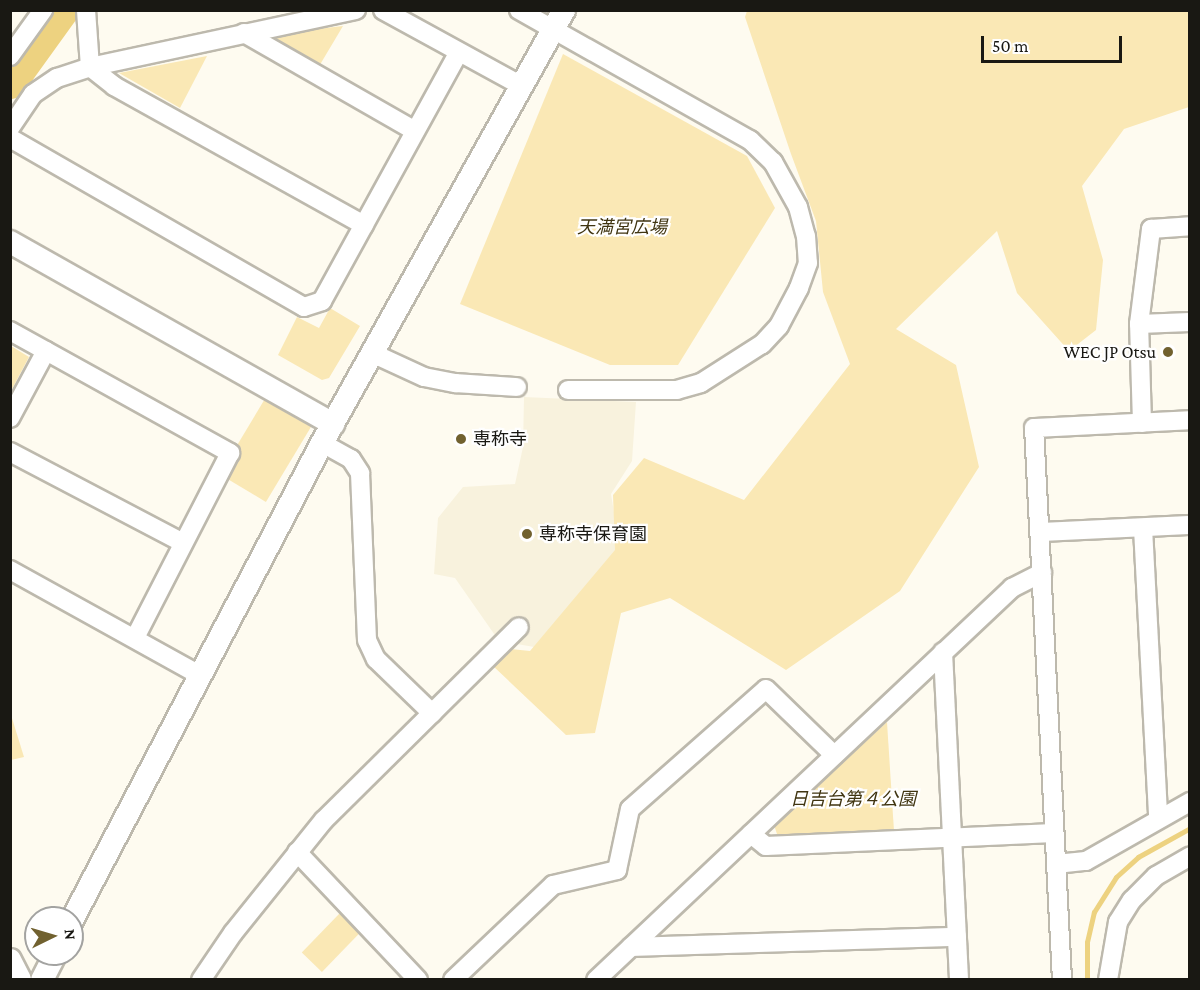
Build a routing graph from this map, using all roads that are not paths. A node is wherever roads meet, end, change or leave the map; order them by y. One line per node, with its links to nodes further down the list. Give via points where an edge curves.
1 (43, 10): 9 (street)
2 (86, 10): 11 (street)
3 (356, 10): 8 (street)
4 (383, 10): 10 (street)
5 (519, 10): 7 (street)
6 (564, 10): 7 (street)
7 (552, 31): 12 (street); 25 (street, via 750,140 772,162 798,207 807,236 808,263 762,344 701,383 648,397)
8 (243, 33): 11 (street); 14 (street)
9 (12, 52)
10 (458, 54): 12 (street); 14 (street)
11 (90, 67): 13 (street, via 57,78 33,94); 16 (street, via 114,86)
12 (522, 86): 23 (street)
13 (10, 128)
14 (416, 131): 16 (street)
15 (10, 138): 16 (street, via 304,307 322,302)
16 (364, 225)
17 (1190, 226): 20 (street, via 1151,229)
18 (10, 242): 29 (street)
19 (1190, 322): 20 (street)
20 (1139, 324): 28 (street)
21 (10, 331): 22 (street)
22 (46, 351): 26 (street); 34 (street, via 230,453)
23 (374, 354): 24 (street, via 424,377 456,384); 29 (street)
24 (517, 387)
25 (568, 390)
26 (10, 418)
27 (1190, 420): 28 (street)
28 (1142, 423): 33 (street, via 1035,428)
29 (327, 434): 40 (street); 41 (street, via 360,473 367,640 376,659)
30 (10, 452): 34 (street)
31 (1190, 525): 32 (street)
32 (1143, 528): 33 (street); 44 (street)
33 (1040, 532): 36 (street)
34 (183, 543): 38 (street)
35 (10, 570): 38 (street)
36 (1042, 573): 39 (street, via 1012,588); 45 (street)
37 (519, 627): 41 (street)
38 (135, 638): 40 (street)
39 (943, 652): 42 (street); 47 (street)
40 (201, 676): 51 (street)
41 (432, 712): 48 (street)
42 (834, 755): 46 (street); 60 (street, via 766,689 630,809 617,870 553,885)
43 (1190, 802): 44 (street)
44 (1158, 819): 50 (street, via 1086,861)
45 (1054, 833): 47 (street); 50 (street)
46 (751, 834): 47 (street, via 766,846); 53 (street)
47 (952, 838): 52 (street)
48 (297, 852): 58 (street); 59 (street)
49 (1190, 856): 64 (street, via 1156,876 1132,900 1118,922)
50 (1056, 864): 63 (street)
51 (79, 906)
52 (957, 937): 53 (street); 62 (street)
53 (631, 946): 61 (street)
54 (10, 960): 56 (street)
55 (49, 966): 57 (street)
56 (20, 980)
57 (42, 980)
58 (201, 980)
59 (418, 980)
60 (453, 980)
61 (596, 980)
62 (959, 980)
63 (1062, 980)
64 (1108, 980)

